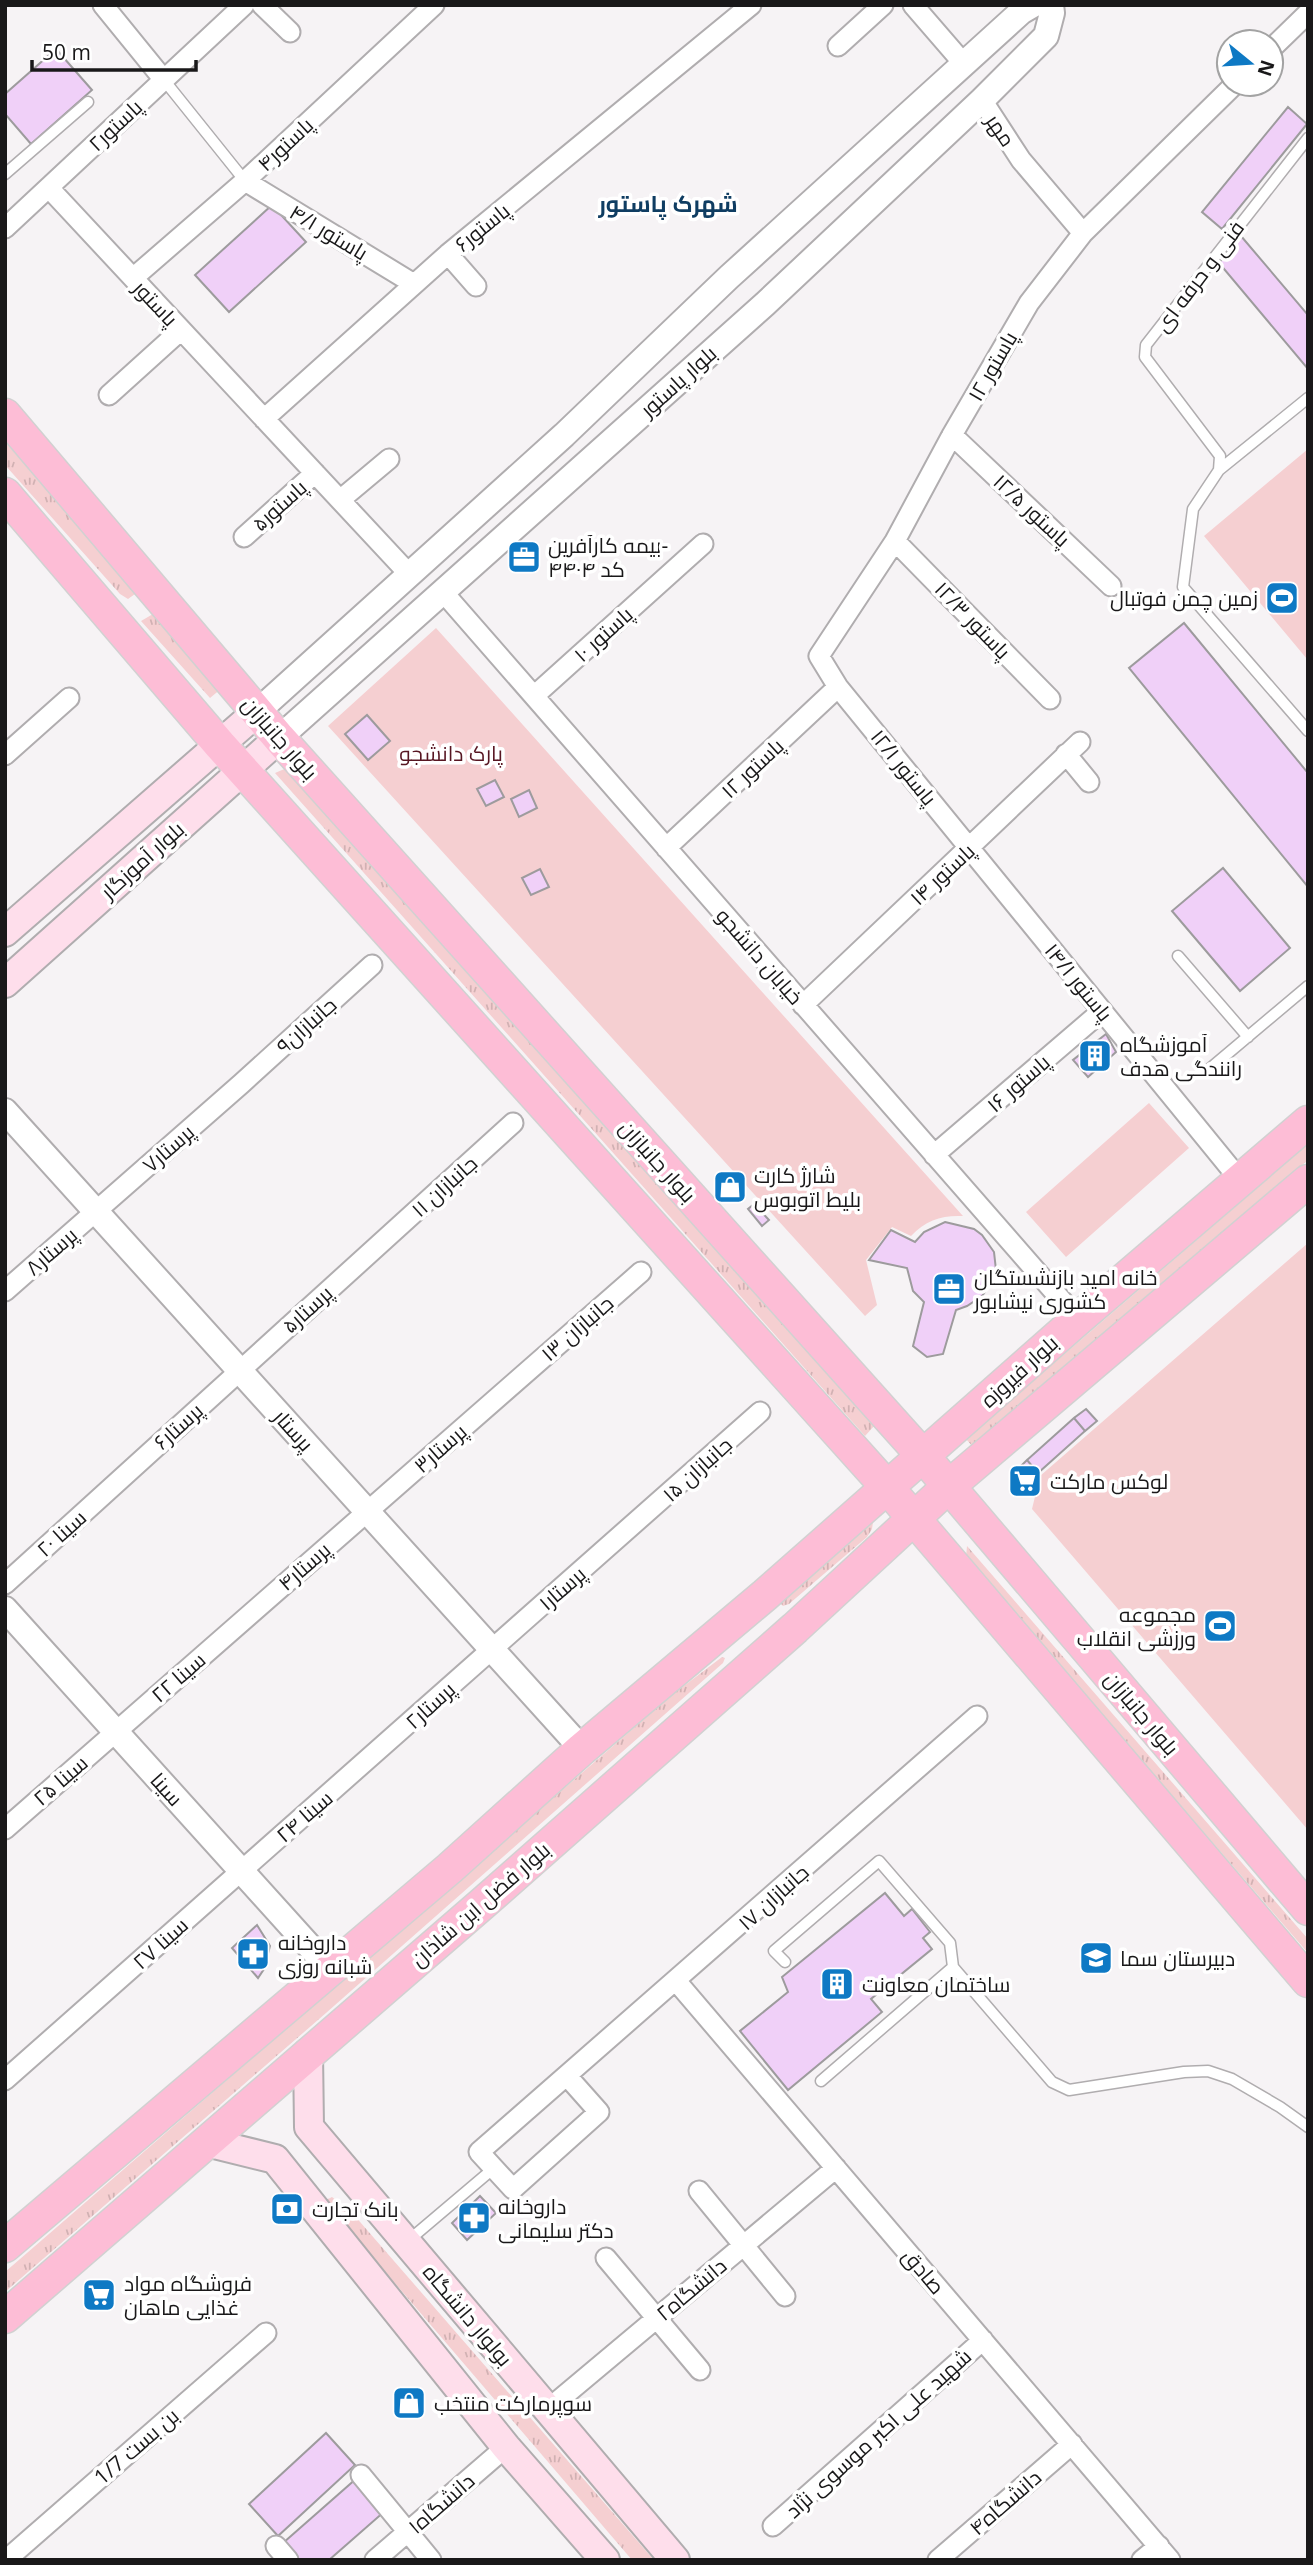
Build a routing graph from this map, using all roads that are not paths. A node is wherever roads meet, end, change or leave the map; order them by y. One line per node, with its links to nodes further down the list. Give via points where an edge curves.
1 (103, 5): 15 (street)
2 (244, 5): 15 (street, پاستور۲)
3 (262, 5): 11 (street)
4 (434, 5): 21 (street, پاستور۴)
5 (751, 5): 25 (street, پاستور۶)
6 (883, 5): 13 (street)
7 (913, 5): 14 (street)
8 (1033, 5): 14 (street, بلوار پاستور)
9 (1051, 5): 17 (street, بلوار پاستور, via 1046,36)
10 (1308, 13): 12 (street)
11 (290, 32)
12 (1285, 35)
13 (838, 46)
14 (964, 64): 34 (street, بلوار پاستور, via 729,277)
15 (164, 80): 21 (lane); 22 (street, پاستور۲)
16 (1221, 98): 24 (street, ۱۲ پاستور)
17 (982, 100): 24 (street, مهر, via 1021,160); 37 (street, بلوار پاستور, via 765,304)
18 (88, 102): 20 (lane)
19 (1308, 138): 38 (lane, فنی و حرفه ای, via 1146,345 1145,357 1220,456)
20 (5, 174)
21 (245, 181): 26 (street, پاستور۴); 27 (street, پاستور ۴/۱)
22 (48, 188): 23 (street, پاستور۲); 26 (street, پاستور)
23 (5, 228)
24 (1083, 233): 35 (street, ۱۲ پاستور, via 1030,303)
25 (448, 254): 27 (street, پاستور۶); 28 (street)
26 (133, 278): 29 (street, پاستور)
27 (414, 284): 33 (street, پاستور۶)
28 (476, 286)
29 (181, 330): 30 (street); 33 (street, پاستور)
30 (109, 395)
31 (1308, 397): 38 (lane)
32 (5, 415): 46 (main road, بلوار جانبازان)
33 (264, 419): 39 (street, پاستور)
34 (564, 435): 37 (street); 45 (street, بلوار پاستور)
35 (952, 435): 43 (street, ۱۲ پاستور); 47 (street, پاستور ۱۲/۵)
36 (389, 459): 41 (street)
37 (587, 461): 48 (street, بلوار پاستور)
38 (1219, 470): 55 (lane, via 1193,509 1183,587)
39 (315, 473): 41 (street, پاستور); 42 (street, پاستور۵)
40 (5, 494): 49 (main road)
41 (340, 500): 45 (street, پاستور)
42 (244, 537)
43 (895, 541): 50 (street, ۱۲ پاستور, via 819,656); 53 (street, پاستور ۱۲/۳)
44 (702, 544): 51 (street, پاستور ۱۰)
45 (409, 574): 54 (street, بلوار پاستور)
46 (149, 584): 49 (main road, via 148,598 139,611); 54 (main road, بلوار جانبازان)
47 (1111, 586)
48 (443, 592): 51 (street, خیابان دانشجو); 56 (street, بلوار پاستور)
49 (111, 617): 57 (main road)
50 (838, 687): 61 (street, پاستور ۱۲); 62 (street, پاستور ۱۲/۱)
51 (534, 696): 61 (street, خیابان دانشجو)
52 (69, 698): 58 (street)
53 (1050, 699)
54 (257, 712): 56 (main road, بلوار جانبازان); 57 (main road, بلوار آموزگار)
55 (1308, 731)
56 (279, 738): 59 (main road, بلوار آموزگار); 87 (main road, بلوار جانبازان)
57 (220, 745): 59 (main road); 63 (main road, بلوار آموزگار)
58 (5, 755)
59 (242, 770): 66 (main road, بلوار آموزگار); 90 (main road)
60 (1089, 782): 62 (street, پاستور ۱۴, via 1073,748)
61 (666, 848): 68 (street, خیابان دانشجو)
62 (970, 848): 68 (street, پاستور ۱۴); 69 (street, پاستور ۱۴/۱)
63 (5, 932)
64 (1178, 956): 70 (lane)
65 (372, 965): 72 (street, جانبازان۹)
66 (5, 983)
67 (1308, 986): 70 (lane)
68 (803, 1005): 76 (street, خیابان دانشجو)
69 (1102, 1011): 76 (street, پاستور ۱۶); 77 (street, پاستور ۱۴/۱)
70 (1248, 1037): 71 (lane)
71 (1207, 1072)
72 (241, 1084): 79 (street, پرستار۷)
73 (5, 1111): 79 (street, پرستار)
74 (1308, 1122): 77 (main road, بلوار فیروزه)
75 (513, 1124): 80 (street, جانبازان ۱۱)
76 (934, 1156): 83 (street, خیابان دانشجو)
77 (1240, 1180): 83 (main road, بلوار فیروزه)
78 (1308, 1181): 89 (main road, بلوار فیروزه)
79 (96, 1211): 82 (street, پرستار۸); 84 (street, پرستار)
80 (374, 1248): 84 (street, پرستار۵)
81 (641, 1272): 85 (street, جانبازان ۱۳)
82 (5, 1291)
83 (1078, 1319): 87 (main road, بلوار فیروزه)
84 (240, 1370): 88 (street, پرستار۶); 91 (street, پرستار)
85 (512, 1384): 91 (street, پرستار۳)
86 (760, 1412): 93 (street, جانبازان ۱۵)
87 (924, 1457): 89 (main road, بلوار جانبازان); 90 (main road)
88 (116, 1483): 94 (street, سینا ۲۰)
89 (949, 1486): 92 (main road, بلوار فضل ابن شاذان); 106 (main road, بلوار جانبازان)
90 (887, 1487): 92 (main road); 95 (main road)
91 (367, 1511): 97 (street, پرستار۴); 99 (street, پرستار)
92 (914, 1517): 98 (main road, بلوار فضل ابن شاذان); 110 (main road)
93 (633, 1526): 99 (street, پرستار۱)
94 (5, 1584)
95 (765, 1595): 98 (main road); 102 (main road)
96 (5, 1609): 101 (street, سینا)
97 (241, 1621): 101 (street, سینا ۲۲)
98 (795, 1628): 112 (main road, بلوار فضل ابن شاذان)
99 (492, 1650): 102 (street, پرستار); 103 (street, پرستار۲)
100 (977, 1716): 111 (street, جانبازان ۱۷)
101 (116, 1732): 104 (street, سینا ۲۵); 105 (street, سینا)
102 (582, 1749): 109 (main road)
103 (367, 1760): 105 (street, سینا ۲۴)
104 (5, 1829)
105 (241, 1871): 109 (street, سینا); 114 (street, سینا ۲۷)
106 (1308, 1909)
107 (785, 1962): 108 (lane, via 774,1951 879,1861 950,1943)
108 (953, 1967): 115 (lane); 116 (lane, via 1052,2082 1069,2090 1208,2071 1232,2079)
109 (329, 1969): 123 (main road)
110 (1308, 1981)
111 (677, 1982): 113 (street, جانبازان ۱۷); 119 (street, صادق)
112 (308, 2053): 117 (main road, بلوار فضل ابن شاذان); 121 (main road, بولوار دانشگاه, via 309,2127)
113 (567, 2076): 118 (street, جانبازان ۱۷, via 479,2152); 118 (street, via 599,2112 513,2189)
114 (5, 2080)
115 (821, 2081)
116 (1308, 2127)
117 (206, 2143): 126 (main road, بلوار فضل ابن شاذان); 133 (main road, via 275,2159)
118 (494, 2168): 121 (lane)
119 (836, 2168): 122 (street, دانشگاه۲); 129 (street, صادق)
120 (699, 2191): 122 (street)
121 (406, 2242): 131 (main road, بولوار دانشگاه)
122 (744, 2244): 125 (street); 127 (street, دانشگاه۲)
123 (5, 2246)
124 (607, 2258): 127 (street)
125 (785, 2296)
126 (5, 2317)
127 (656, 2318): 130 (street); 131 (street, دانشگاه۲)
128 (266, 2333): 138 (street, بن بست 1/7)
129 (983, 2340): 132 (street, صادق); 135 (street, شهید علی اکبر موسوی نژاد)
130 (700, 2370)
131 (547, 2410): 142 (main road, بولوار دانشگاه)
132 (1072, 2444): 137 (street, صادق); 143 (street, دانشگاه۴)
133 (506, 2447): 136 (street, دانشگاه۱); 141 (main road)
134 (361, 2475): 136 (street)
135 (773, 2526)
136 (408, 2531): 139 (street, دانشگاه۱); 140 (street)
137 (1165, 2553): 144 (street)
138 (6, 2560)
139 (375, 2560)
140 (431, 2560)
141 (605, 2560)
142 (675, 2560)
143 (938, 2560)
144 (1142, 2560)

